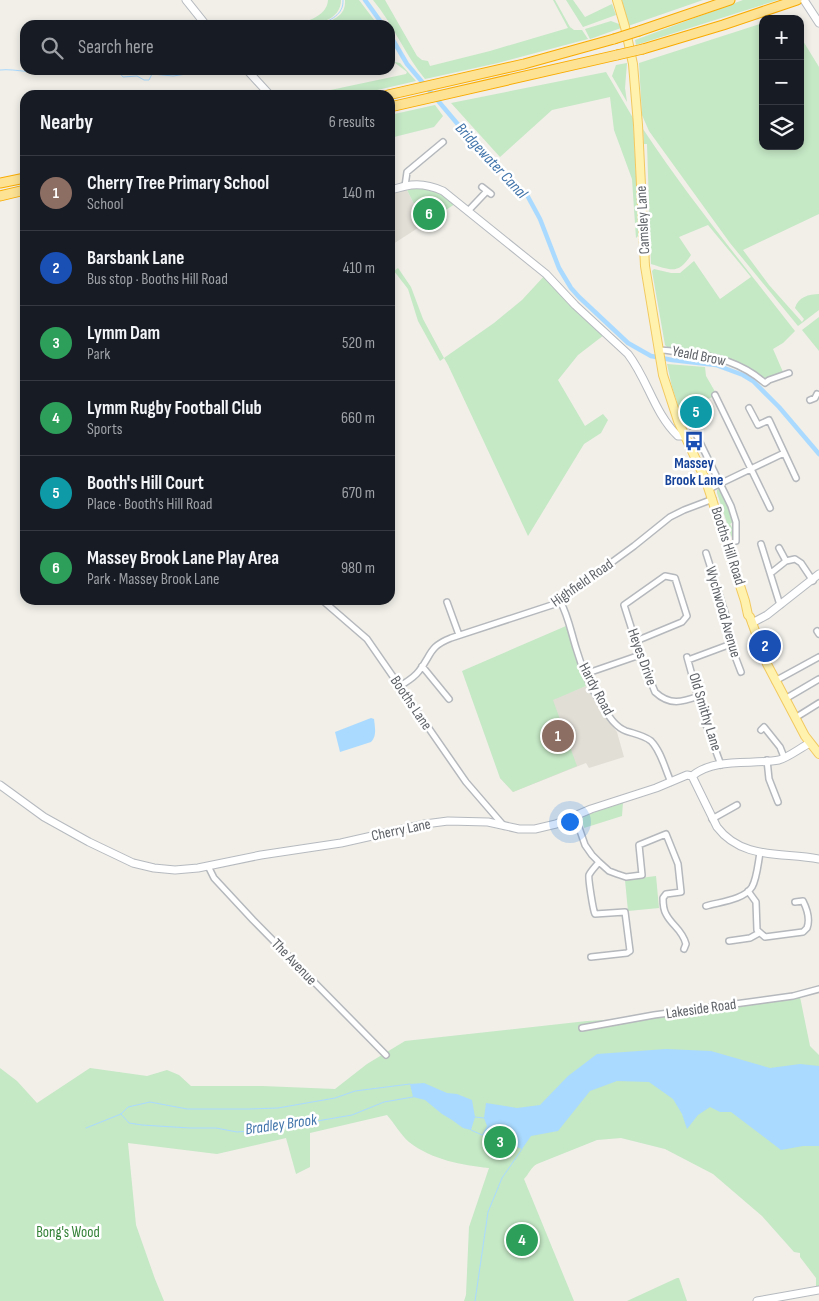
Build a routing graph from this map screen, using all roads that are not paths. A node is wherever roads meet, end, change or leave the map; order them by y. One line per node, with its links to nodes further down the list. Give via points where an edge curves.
1 (186, 0): 6 (main road)
2 (617, 0): 21 (main road, Camsley Lane, via 632,57 645,266)
3 (730, 0): 10 (highway, bridge, via 614,39 524,64)
4 (798, 0): 11 (highway, bridge, via 643,49)
5 (804, 0): 7 (main road)
6 (202, 20)
7 (819, 23)
8 (252, 75): 9 (main road)
9 (265, 90)
10 (395, 94)
11 (395, 106)
12 (443, 142): 15 (street, via 406,172)
13 (20, 179): 14 (highway)
14 (0, 183)
15 (406, 186): 16 (main road); 20 (main road, via 438,189)
16 (395, 189)
17 (20, 191): 19 (highway)
18 (486, 191): 20 (street)
19 (0, 196)
20 (468, 211): 28 (main road, via 546,274 575,306 628,354 666,424 678,436)
21 (660, 354): 22 (street, Yeald Brow, via 677,351 723,359 743,367 765,383); 28 (main road, Camsley Lane, via 669,396)
22 (789, 373)
23 (715, 396): 30 (street)
24 (814, 397): 25 (street)
25 (819, 403)
26 (749, 408): 29 (street, via 758,425 769,420)
27 (693, 428): 32 (street)
28 (685, 436): 33 (main road, Booths Hill Road)
29 (784, 453): 30 (street); 31 (street)
30 (751, 468): 32 (street); 35 (street)
31 (796, 478)
32 (720, 484): 33 (street); 36 (street, via 734,515)
33 (709, 489): 34 (main road, Booths Hill Road)
34 (713, 500): 44 (street, Highfield Road, via 670,517); 48 (main road, Booths Hill Road)
35 (770, 508)
36 (736, 541)
37 (761, 544): 41 (street)
38 (779, 548): 40 (street)
39 (706, 553): 51 (street, Wychwood Avenue, via 727,619)
40 (786, 561): 41 (street); 43 (street, via 799,561)
41 (771, 574): 47 (street)
42 (819, 574): 43 (main road)
43 (812, 581): 47 (main road)
44 (560, 601): 49 (street, Highfield Road); 56 (street, Hardy Road)
45 (448, 602): 49 (street)
46 (328, 605): 59 (street, Booths Lane, via 367,639)
47 (780, 605): 48 (main road, via 764,617)
48 (751, 620): 58 (main road, Booths Hill Road)
49 (459, 635): 54 (street, Highfield Road, via 439,644)
50 (636, 641): 50 (street, Heyes Drive, via 624,605 665,576 675,578 687,616 682,622); 52 (street, Heyes Drive)
51 (731, 644): 55 (street, Wychwood Avenue); 60 (street, Old Smithy Lane, via 688,658)
52 (640, 654): 56 (street); 60 (street, Heyes Drive, via 652,687 659,696 678,702)
53 (819, 657): 58 (street)
54 (422, 666): 59 (street, Highfield Road); 61 (street)
55 (741, 672)
56 (585, 674): 73 (street, Hardy Road, via 616,725 640,734 657,749)
57 (819, 679): 62 (street)
58 (775, 681): 62 (main road, Booths Hill Road)
59 (400, 686): 77 (street, Booths Lane, via 466,782)
60 (699, 696): 71 (street, Old Smithy Lane)
61 (449, 699)
62 (785, 699): 65 (main road, Booths Hill Road)
63 (817, 704): 64 (street); 65 (street)
64 (819, 712)
65 (795, 718): 67 (main road, Booths Hill Road)
66 (761, 730): 69 (street, via 764,727 780,747)
67 (810, 743): 68 (main road, Booths Hill Road); 69 (main road, Cherry Lane)
68 (819, 754)
69 (784, 758): 70 (main road, Cherry Lane)
70 (767, 760): 71 (main road, Cherry Lane); 75 (street, via 769,779)
71 (721, 765): 72 (main road, Cherry Lane, via 698,771)
72 (692, 776): 73 (main road, Cherry Lane); 79 (main road)
73 (671, 782): 78 (main road, Cherry Lane)
74 (0, 785): 85 (main road, Cherry Lane, via 66,830 133,863 175,870)
75 (778, 802)
76 (737, 805): 79 (street)
77 (493, 813): 80 (street); 81 (street, Booths Lane)
78 (575, 816): 81 (main road, Cherry Lane, via 535,829); 84 (street, via 585,845)
79 (712, 819): 82 (main road, via 734,844)
80 (488, 822): 81 (main road, Cherry Lane); 85 (main road, Cherry Lane, via 425,824)
81 (504, 826)
82 (760, 852): 83 (main road); 86 (street, via 754,881)
83 (819, 858)
84 (599, 862): 91 (street, via 617,874 642,875 639,846 666,834 678,864 681,892 666,894 664,908 665,914 683,934); 92 (street, via 589,874 588,882 595,914 625,912 630,951)
85 (208, 866): 95 (street, The Avenue, via 214,878 253,920)
86 (748, 891): 88 (street); 89 (street, via 756,902)
87 (795, 902): 89 (street, via 803,901 805,905 809,922 805,930 770,937)
88 (706, 906)
89 (759, 933): 90 (street, via 750,938)
90 (729, 941)
91 (684, 949)
92 (591, 957)
93 (819, 989): 94 (street, Lakeside Road, via 793,996)
94 (582, 1028)
95 (386, 1055)
96 (819, 1290): 97 (main road)
97 (756, 1301)

